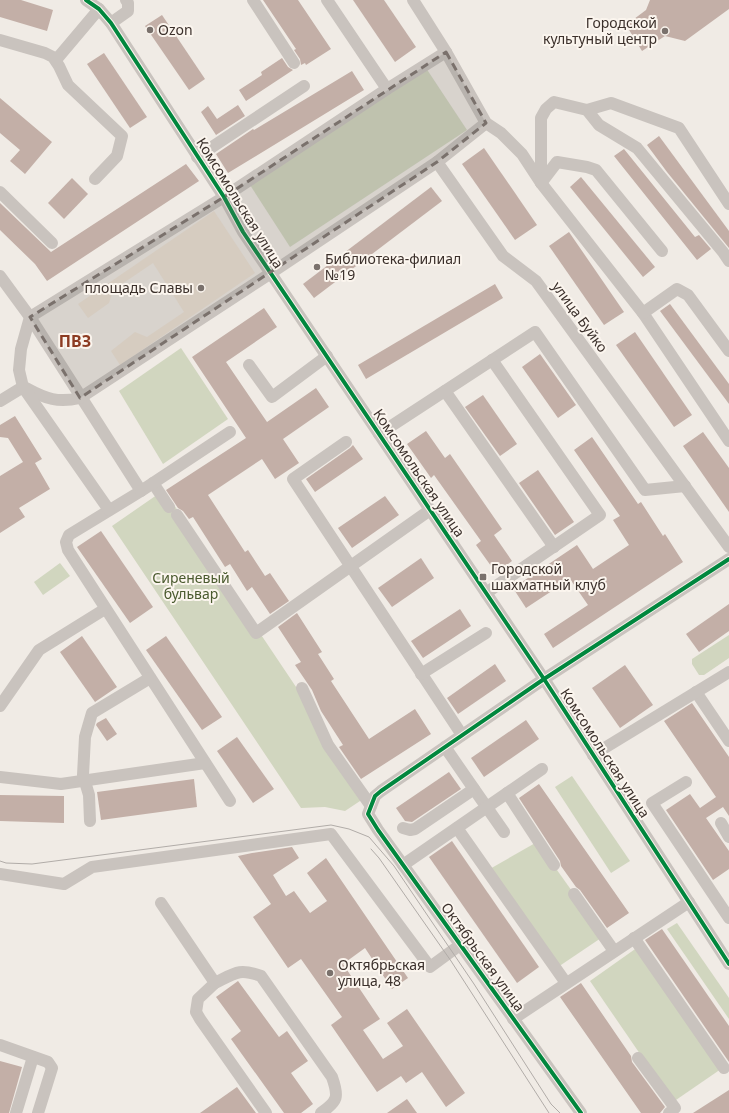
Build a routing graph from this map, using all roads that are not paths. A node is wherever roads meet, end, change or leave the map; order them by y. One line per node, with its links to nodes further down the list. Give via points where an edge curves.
1 (86, 0): 6 (street, Комсомольская улица)
2 (126, 0): 7 (street, via 128,10)
3 (253, 0): 11 (street)
4 (327, 0): 13 (street)
5 (413, 0): 9 (street)
6 (99, 9): 7 (street, Комсомольская улица); 10 (street)
7 (111, 23): 16 (street, Комсомольская улица)
8 (0, 40): 10 (street, via 45,53)
9 (446, 52): 13 (street); 15 (street)
10 (56, 60): 18 (street, via 68,85 122,136 117,156)
11 (294, 63)
12 (304, 86): 16 (street)
13 (387, 89): 21 (street)
14 (587, 110): 19 (street, via 554,102 546,109 541,118); 22 (street, via 611,103 679,128); 25 (street, via 599,125 637,148)
15 (486, 123): 17 (street); 19 (street, via 501,133 522,154)
16 (197, 157): 21 (street, Комсомольская улица)
17 (437, 162): 26 (street); 43 (street, улица Буйко, via 503,256 536,281)
18 (95, 179)
19 (541, 184): 24 (street, via 557,162 596,170); 28 (street)
20 (0, 192): 23 (street)
21 (224, 197): 26 (street, Комсомольская улица, via 243,232); 29 (street)
22 (729, 204)
23 (52, 243)
24 (662, 251)
25 (729, 261)
26 (271, 273): 31 (street, Комсомольская улица); 36 (street)
27 (0, 276): 29 (street)
28 (642, 313): 30 (street, via 677,289 688,295); 40 (street)
29 (30, 317): 34 (street, via 21,350 19,370); 36 (street)
30 (729, 351)
31 (327, 356): 33 (street, via 272,397); 39 (street, Комсомольская улица)
32 (492, 360): 35 (street); 43 (street, via 535,332 645,490); 47 (street, via 600,515)
33 (249, 365)
34 (23, 386): 36 (street, via 56,401); 37 (street); 45 (street)
35 (445, 391): 39 (street); 47 (street)
36 (80, 398): 44 (street)
37 (0, 401)
38 (230, 432): 42 (street)
39 (379, 434): 46 (street, Комсомольская улица)
40 (729, 441)
41 (346, 442): 50 (street, via 293,479)
42 (153, 483): 44 (street); 50 (street, via 256,633)
43 (685, 486): 48 (street, улица Буйко)
44 (141, 491): 45 (street)
45 (109, 510): 52 (street, via 69,535 66,542 68,550)
46 (430, 510): 50 (street); 51 (street, Комсомольская улица)
47 (554, 547): 51 (street)
48 (729, 547)
49 (729, 559): 57 (street)
50 (349, 566): 55 (street)
51 (486, 593): 57 (street, Комсомольская улица)
52 (105, 609): 56 (street); 60 (street, via 39,650)
53 (486, 633): 55 (street)
54 (729, 672): 59 (street)
55 (421, 674): 61 (street)
56 (150, 678): 65 (street); 68 (street, via 92,713 85,737)
57 (544, 679): 61 (street); 64 (street, Комсомольская улица)
58 (302, 688): 74 (street, Октябрьская улица, via 328,745)
59 (696, 692): 62 (street); 64 (street)
60 (0, 706)
61 (462, 735): 63 (street)
62 (729, 742)
63 (445, 747): 70 (street); 74 (street, via 375,796)
64 (593, 755): 85 (street, Комсомольская улица)
65 (206, 763): 68 (street); 72 (street)
66 (542, 769): 71 (street)
67 (0, 777): 68 (street, via 61,784)
68 (85, 780): 75 (street, via 89,795)
69 (686, 782): 87 (street, via 652,803)
70 (474, 789): 73 (street); 77 (street, via 415,829)
71 (507, 793): 73 (street); 82 (street)
72 (230, 801)
73 (486, 807): 78 (street); 79 (street)
74 (370, 810): 81 (street, Октябрьская улица, via 378,830)
75 (90, 821)
76 (721, 823): 80 (street)
77 (403, 828)
78 (457, 828): 81 (street); 93 (street)
79 (504, 832)
80 (729, 836)
81 (403, 865): 89 (street, Октябрьская улица)
82 (554, 865)
83 (0, 874): 89 (street, via 64,884 92,867 331,834 430,967)
84 (574, 894): 90 (street)
85 (689, 902): 88 (street); 91 (street, Комсомольская улица)
86 (161, 903): 92 (street)
87 (729, 918)
88 (634, 938): 90 (street); 98 (street)
89 (460, 945): 94 (street, Октябрьская улица)
90 (614, 951): 93 (street)
91 (729, 964)
92 (215, 983): 101 (street, via 198,999 196,1012); 102 (street, via 236,972 261,976 332,1077 336,1097 333,1105)
93 (566, 983): 94 (street)
94 (513, 1019): 103 (street, Октябрьская улица)
95 (0, 1045): 96 (street)
96 (33, 1056): 99 (street); 100 (street, via 48,1062 52,1068)
97 (638, 1058): 104 (street, via 675,1108)
98 (724, 1068)
99 (16, 1113)
100 (38, 1113)
101 (266, 1113)
102 (321, 1113)
103 (581, 1113)
104 (669, 1113)

